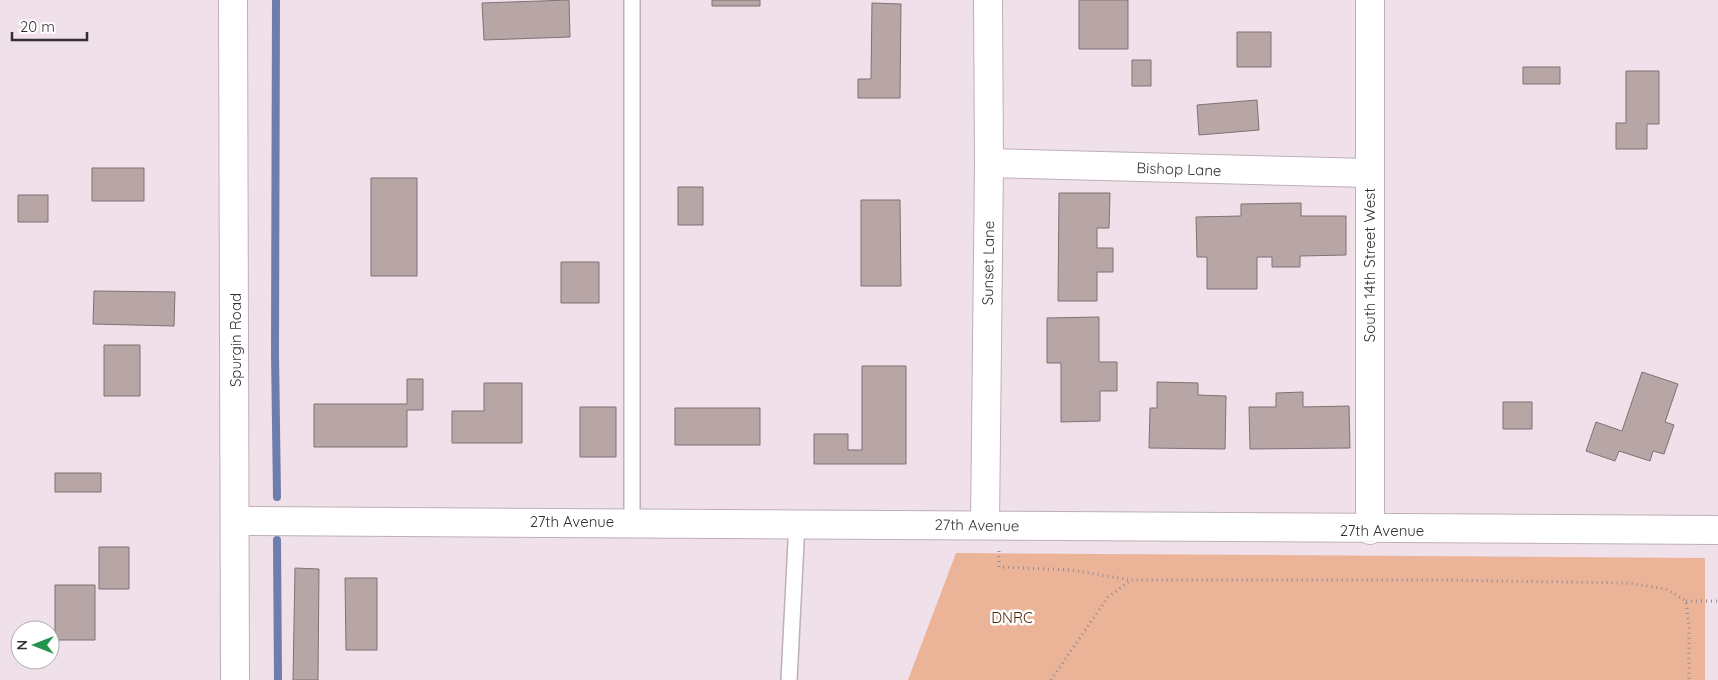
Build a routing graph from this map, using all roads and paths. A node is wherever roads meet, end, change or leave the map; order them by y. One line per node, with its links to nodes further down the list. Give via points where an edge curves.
1 (233, 0): 7 (street, Spurgin Road)
2 (632, 0): 8 (lane)
3 (988, 0): 5 (street, Sunset Lane)
4 (1370, 0): 6 (street, South 14th Street West)
5 (989, 164): 6 (street, Bishop Lane); 10 (street, Sunset Lane)
6 (1369, 173): 11 (street, South 14th Street West)
7 (236, 521): 8 (street, 27th Avenue); 16 (street, Spurgin Road)
8 (632, 521): 9 (street, 27th Avenue)
9 (797, 522): 10 (street, 27th Avenue); 17 (lane)
10 (992, 525): 11 (street, 27th Avenue); 13 (path, via 999,567 1070,570)
11 (1370, 530): 12 (street, 27th Avenue)
12 (1718, 530)
13 (1131, 580): 14 (path, via 1629,583 1666,589); 18 (path, via 1108,597)
14 (1686, 601): 15 (path); 19 (path)
15 (1718, 601)
16 (235, 680)
17 (789, 680)
18 (1051, 680)
19 (1689, 680)

